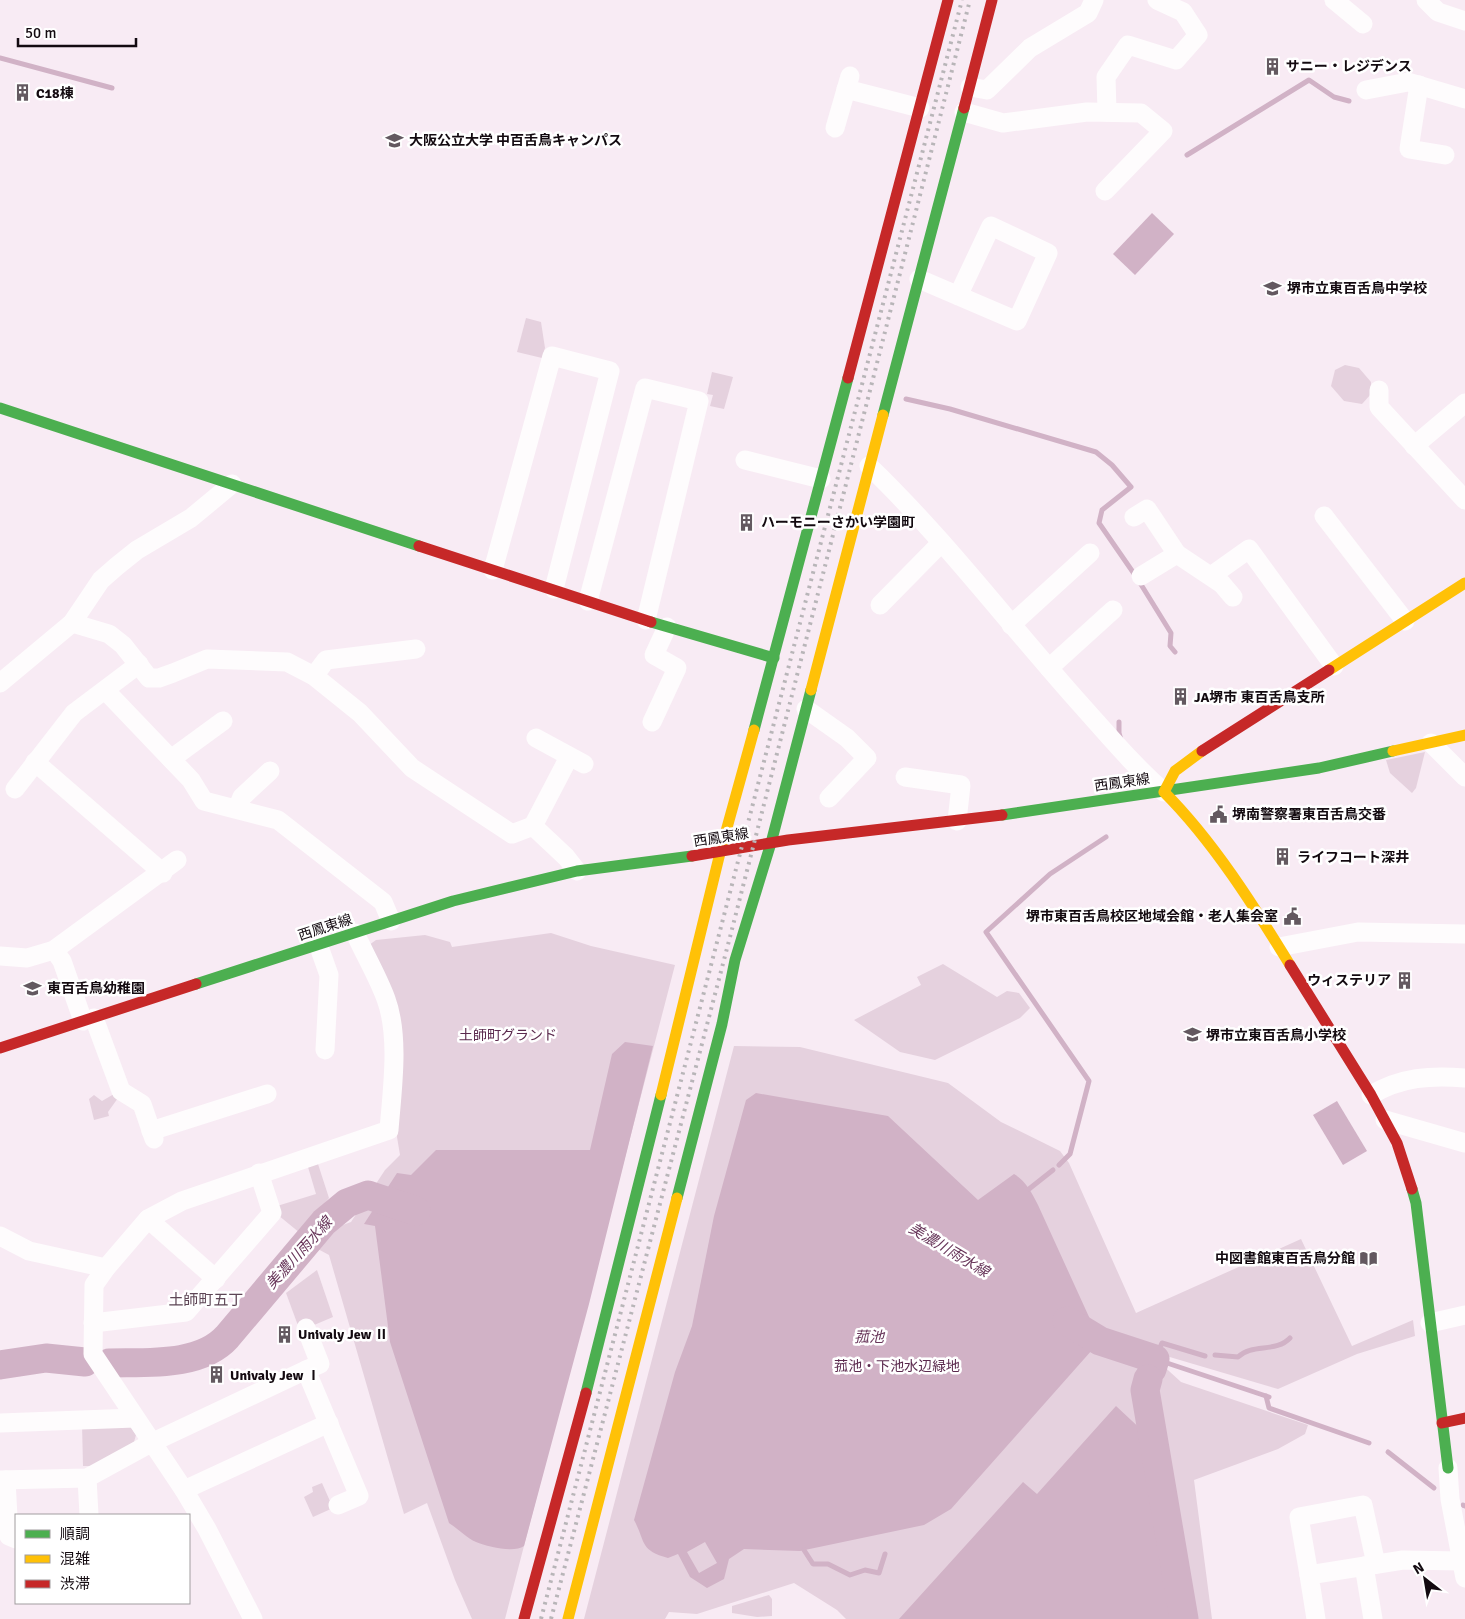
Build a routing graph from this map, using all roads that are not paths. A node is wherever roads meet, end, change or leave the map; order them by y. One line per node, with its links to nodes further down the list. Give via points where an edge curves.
1 (949, 0): 13 (street)
2 (992, 0): 10 (street)
3 (1094, 0): 10 (street, via 1088,13 1030,48 987,90)
4 (1157, 0): 15 (street, via 1183,12 1198,35 1176,60 1128,46 1106,77)
5 (1334, 0): 8 (street)
6 (1426, 0): 7 (street, via 1438,12)
7 (1465, 21)
8 (1362, 24)
9 (1419, 85): 11 (street, via 1408,82); 12 (street); 17 (street, via 1409,149)
10 (970, 87): 14 (street)
11 (1366, 90)
12 (1465, 99)
13 (920, 108): 16 (street, via 848,82); 27 (street)
14 (964, 112): 15 (street, via 1003,123); 19 (street)
15 (1107, 112): 18 (street, via 1141,113 1163,131)
16 (835, 128)
17 (1445, 155)
18 (1105, 191)
19 (919, 279): 20 (street); 26 (street)
20 (958, 296): 20 (street, via 1017,321 1048,253 991,226)
21 (1379, 390): 24 (street, via 1379,407)
22 (1465, 403): 24 (street)
23 (0, 408): 28 (street)
24 (1414, 446): 29 (street)
25 (744, 460): 27 (street)
26 (869, 466): 32 (street, via 904,499); 57 (street)
27 (821, 480): 50 (street)
28 (232, 484): 35 (street); 46 (street, via 191,518 137,550 117,566 101,580)
29 (1465, 500)
30 (1324, 516): 45 (street)
31 (1134, 517): 34 (street, via 1147,509)
32 (941, 543): 42 (street); 47 (street)
33 (1090, 553): 47 (street)
34 (1177, 554): 36 (street); 37 (street)
35 (493, 570): 39 (street); 39 (street, via 552,356 610,371)
36 (1140, 576)
37 (1211, 576): 40 (street); 52 (street, via 1249,549)
38 (1465, 583): 45 (street)
39 (554, 589): 41 (street)
40 (1233, 597)
41 (588, 601): 44 (street); 44 (street, via 645,388 699,401)
42 (880, 605)
43 (1112, 610): 53 (street)
44 (646, 620): 48 (street)
45 (1405, 621): 52 (street)
46 (72, 623): 51 (street, via 110,634); 55 (street)
47 (1011, 625): 53 (street)
48 (666, 627): 50 (street); 59 (street, via 654,656 677,668)
49 (416, 649): 54 (street, via 326,660)
50 (774, 658): 75 (street)
51 (139, 664): 54 (street, via 149,678 159,678 207,659 287,662); 56 (street)
52 (1334, 666): 69 (street, via 1184,762)
53 (1049, 668): 69 (street, via 1144,775)
54 (314, 676): 73 (street, via 360,713 412,768 512,834)
55 (0, 683)
56 (105, 690): 63 (street); 64 (street, via 74,713)
57 (806, 709): 70 (street, via 847,738 867,758); 74 (street)
58 (222, 721): 63 (street)
59 (652, 722)
60 (1465, 735): 62 (street, 西鳳東線)
61 (536, 738): 73 (street, via 576,760)
62 (1431, 743): 67 (street); 69 (street, 西鳳東線, via 1319,768)
63 (171, 759): 71 (street, via 191,780 204,801)
64 (35, 762): 68 (street); 78 (street)
65 (270, 771): 71 (street, via 242,797)
66 (905, 777): 72 (street, via 961,785)
67 (1465, 777)
68 (15, 789)
69 (1164, 792): 72 (street, 西鳳東線); 83 (street, via 1231,875)
70 (829, 798)
71 (237, 809): 79 (street, via 278,820 383,902)
72 (957, 820): 74 (street, 西鳳東線)
73 (533, 826): 77 (street)
74 (771, 844): 75 (street, 西鳳東線); 123 (street, via 735,960 722,1024)
75 (720, 853): 77 (street, 西鳳東線); 122 (street, via 608,1312)
76 (177, 860): 78 (street)
77 (577, 871): 79 (street, 西鳳東線, via 453,901)
78 (163, 872): 84 (street)
79 (392, 921): 80 (street, 西鳳東線)
80 (355, 933): 82 (street, 西鳳東線); 94 (street, via 386,1000 392,1025 389,1130)
81 (1465, 934): 83 (street, via 1358,932)
82 (318, 944): 86 (street, 西鳳東線); 88 (street, via 329,975)
83 (1279, 947): 91 (street)
84 (54, 950): 85 (street, via 27,958); 86 (street)
85 (0, 956)
86 (88, 1019): 87 (street, 西鳳東線); 90 (street, via 121,1091 142,1104 152,1135)
87 (0, 1048)
88 (325, 1050)
89 (1465, 1078): 91 (street, via 1439,1076 1403,1080)
90 (267, 1094)
91 (1371, 1095): 92 (street)
92 (1385, 1120): 93 (street); 101 (street, via 1397,1143 1416,1203)
93 (1465, 1143)
94 (259, 1173): 95 (street, via 182,1201); 98 (street, via 272,1213)
95 (148, 1219): 97 (street); 98 (street)
96 (0, 1236): 97 (street, via 30,1250)
97 (106, 1268): 100 (street, via 94,1285)
98 (216, 1278): 100 (street, via 186,1312)
99 (1465, 1315): 101 (street)
100 (94, 1323): 104 (street, via 93,1354)
101 (1430, 1323): 106 (street)
102 (306, 1328): 103 (street, via 320,1364)
103 (306, 1370): 108 (street); 109 (street)
104 (135, 1418): 107 (street); 109 (street)
105 (1465, 1418): 106 (street)
106 (1442, 1422): 110 (street)
107 (0, 1423)
108 (329, 1423): 113 (street); 114 (street, via 359,1496)
109 (151, 1442): 111 (street); 113 (street)
110 (1448, 1468): 119 (street, via 1450,1499)
111 (87, 1478): 112 (street); 116 (street)
112 (3, 1480): 117 (street, via 9,1536)
113 (184, 1490): 115 (street)
114 (338, 1505)
115 (190, 1512): 121 (street)
116 (89, 1514)
117 (15, 1538)
118 (1370, 1565): 119 (street, via 1403,1560); 120 (street); 120 (street, via 1363,1506 1299,1517); 125 (street)
119 (1463, 1569)
120 (1309, 1575): 124 (street)
121 (253, 1619)
122 (524, 1619)
123 (568, 1619)
124 (1316, 1619)
125 (1373, 1619)

